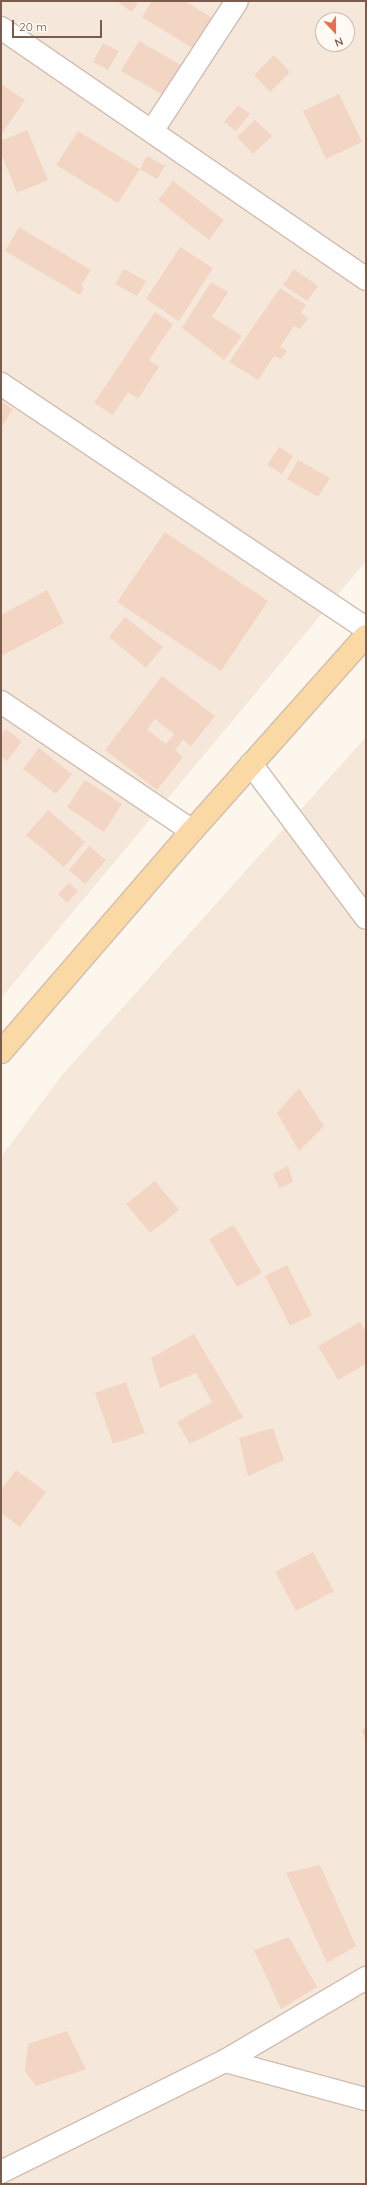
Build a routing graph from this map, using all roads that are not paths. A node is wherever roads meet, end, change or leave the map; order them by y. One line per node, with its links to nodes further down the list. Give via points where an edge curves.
1 (237, 1): 3 (street)
2 (1, 28): 3 (street)
3 (152, 132): 4 (street)
4 (366, 279)
5 (1, 384): 6 (street)
6 (366, 628)
7 (366, 636): 9 (main road)
8 (1, 702): 10 (street)
9 (252, 764): 10 (main road); 11 (street)
10 (192, 830): 13 (main road)
11 (358, 896): 12 (street)
12 (366, 918)
13 (1, 1052)
14 (366, 1978): 15 (street)
15 (225, 2060): 16 (street); 17 (street)
16 (366, 2099)
17 (1, 2172)

